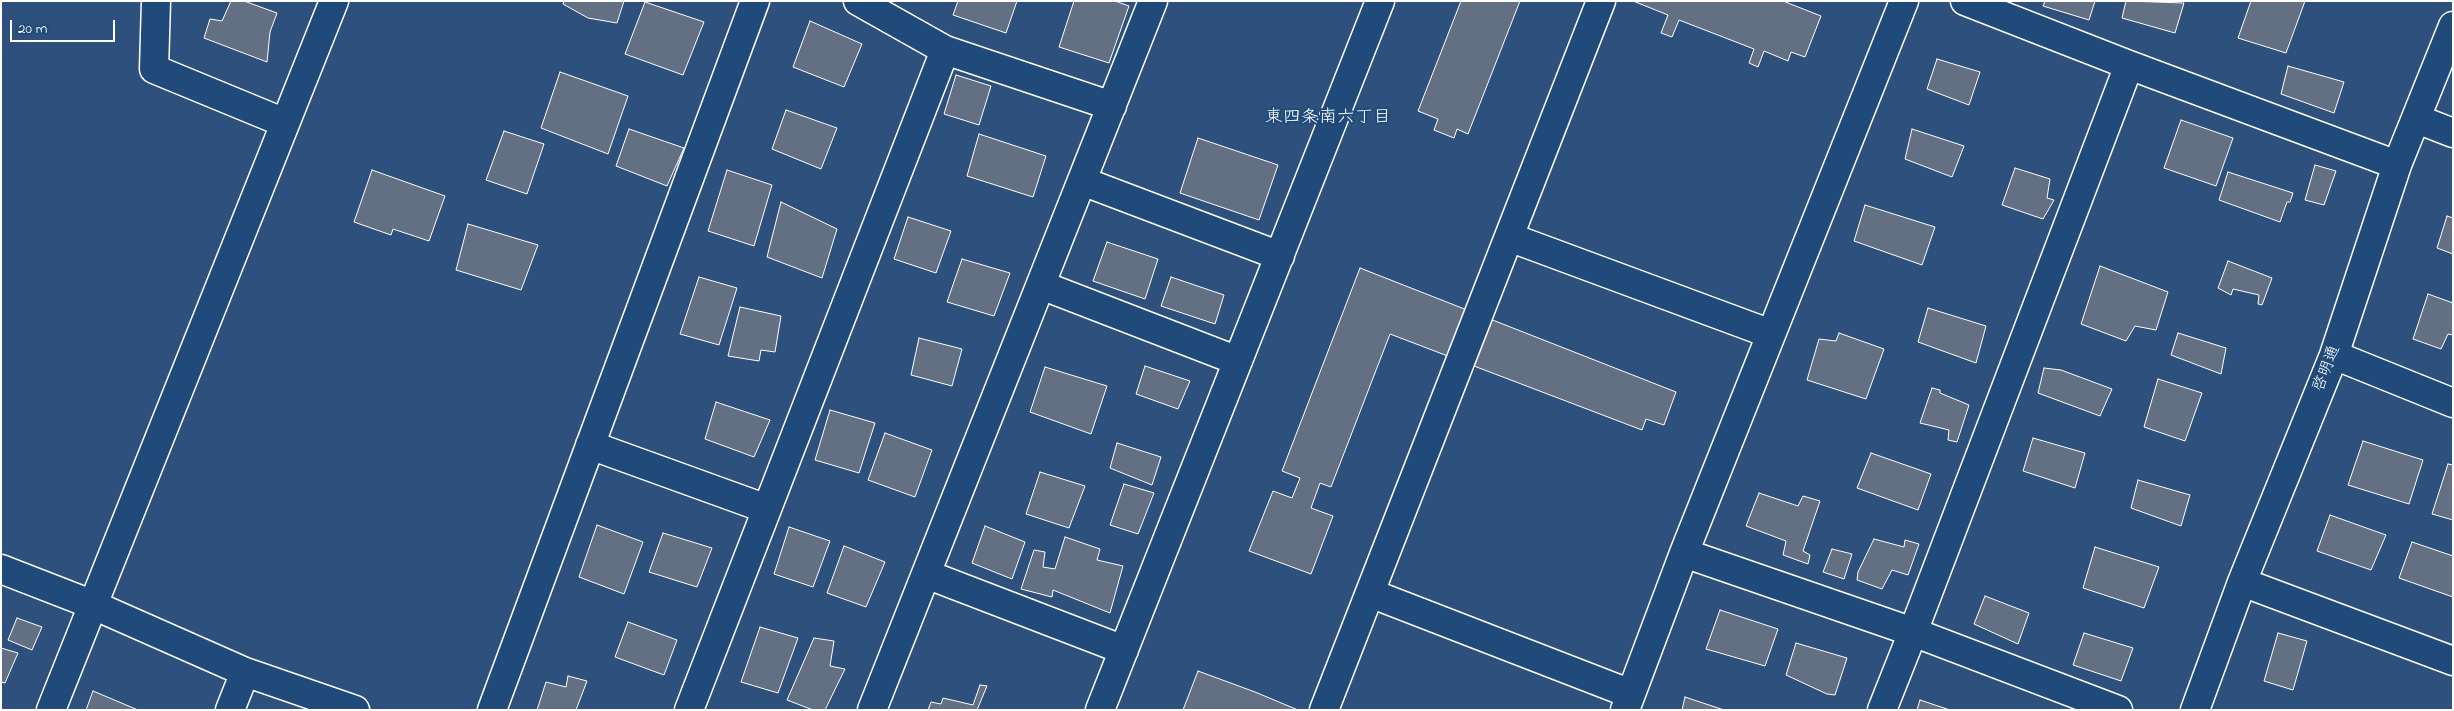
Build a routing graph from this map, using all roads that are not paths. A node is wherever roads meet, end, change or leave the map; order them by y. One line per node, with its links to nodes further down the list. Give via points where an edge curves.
1 (156, 1): 15 (street, via 154,69)
2 (334, 1): 15 (street)
3 (755, 1): 26 (street)
4 (858, 1): 11 (street)
5 (1153, 1): 13 (street)
6 (1380, 1): 20 (street)
7 (1601, 1): 19 (street)
8 (1904, 1): 22 (street)
9 (1965, 1): 12 (street)
10 (2453, 26): 14 (street, 啓明通)
11 (945, 50): 13 (street); 27 (street)
12 (2129, 65): 17 (street); 34 (street)
13 (1112, 106): 18 (street)
14 (2417, 119): 16 (street); 17 (street, 啓明通)
15 (285, 123): 33 (street)
16 (2453, 133)
17 (2397, 165): 23 (street, 啓明通)
18 (1082, 182): 20 (street); 21 (street)
19 (1509, 237): 22 (street); 32 (street)
20 (1280, 256): 24 (street)
21 (1041, 285): 24 (street); 30 (street)
22 (1771, 334): 28 (street)
23 (2334, 355): 25 (street); 31 (street, 啓明通)
24 (1238, 361): 35 (street)
25 (2453, 403)
26 (590, 445): 27 (street); 42 (street)
27 (767, 509): 43 (street)
28 (1684, 553): 34 (street); 38 (street)
29 (1, 569): 33 (street)
30 (926, 574): 35 (street); 44 (street)
31 (2242, 582): 36 (street); 49 (street, 啓明通)
32 (1370, 593): 38 (street); 46 (street)
33 (91, 604): 37 (street); 39 (street)
34 (1913, 632): 47 (street); 48 (street)
35 (1124, 650): 45 (street)
36 (2453, 661)
37 (244, 672): 40 (street); 41 (street)
38 (1628, 702)
39 (51, 710)
40 (230, 710)
41 (355, 710)
42 (492, 710)
43 (689, 710)
44 (872, 710)
45 (1100, 710)
46 (1324, 710)
47 (1882, 710)
48 (2118, 710)
49 (2194, 710)

